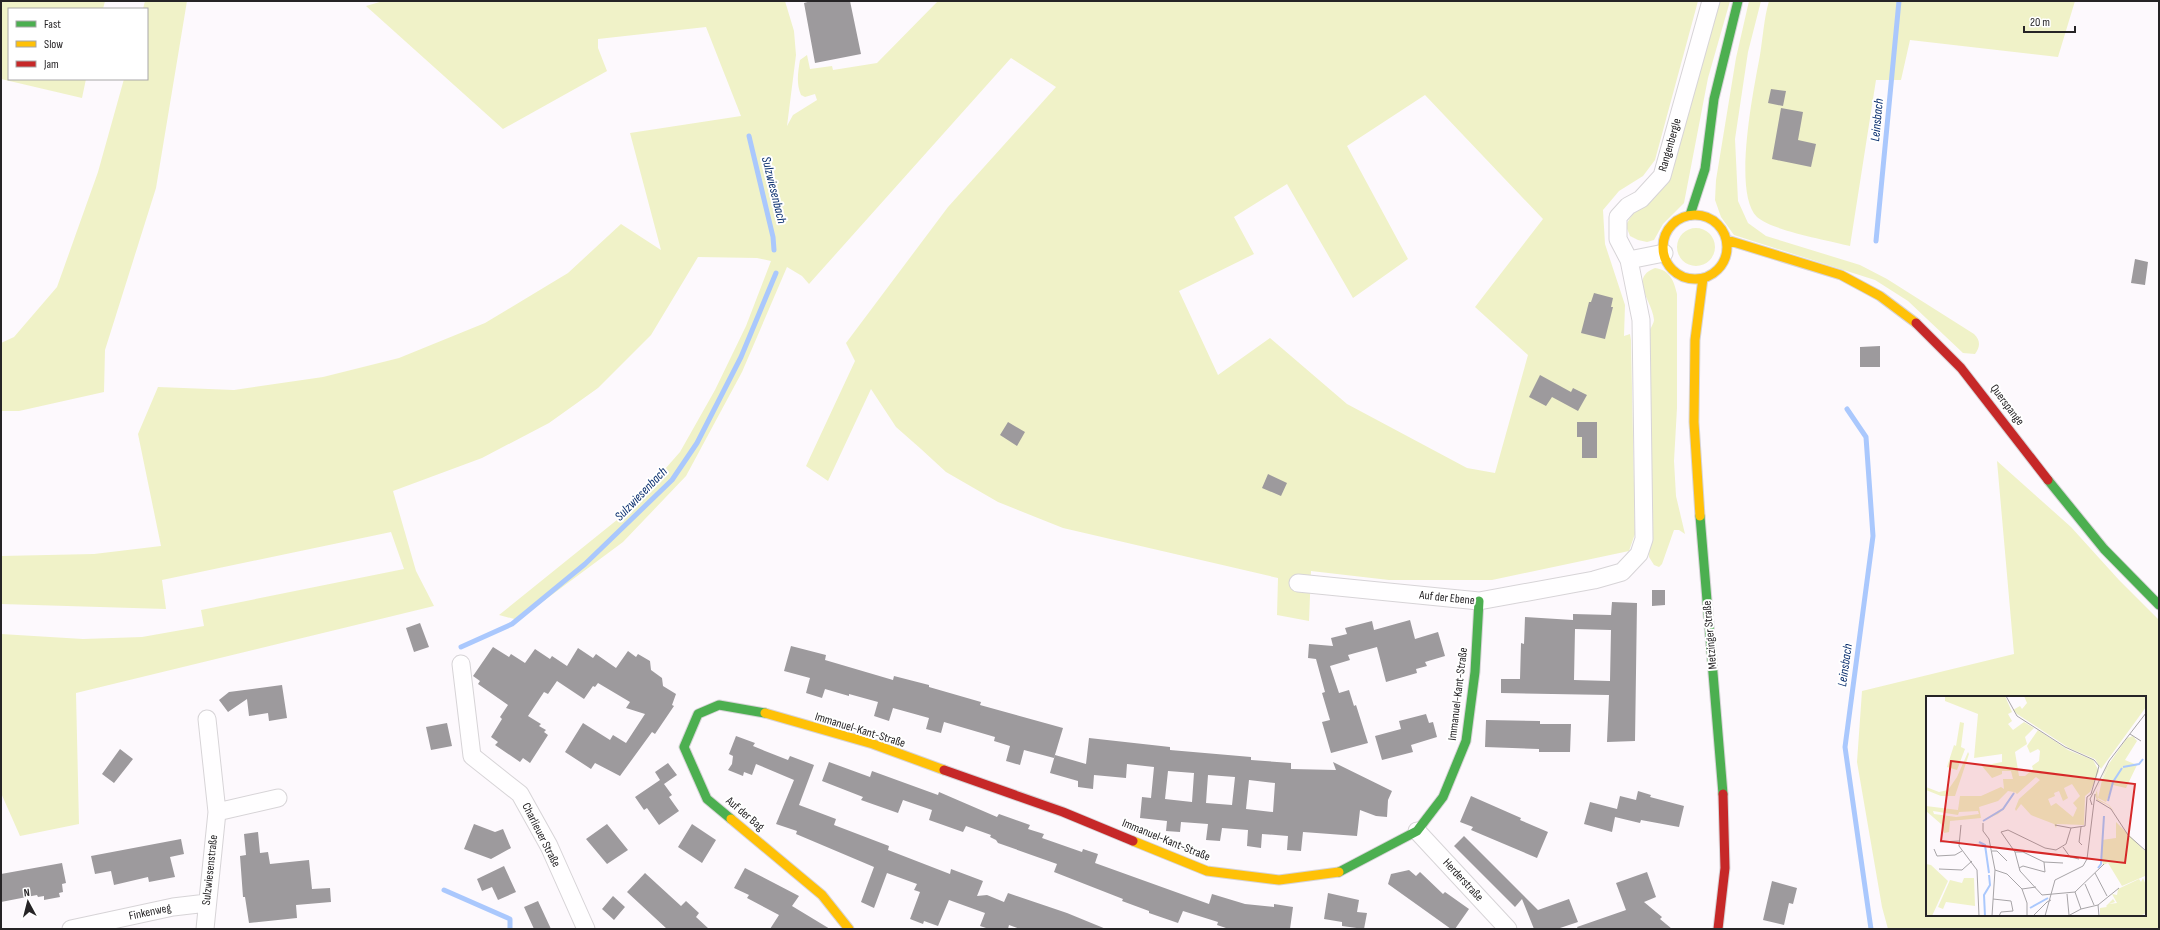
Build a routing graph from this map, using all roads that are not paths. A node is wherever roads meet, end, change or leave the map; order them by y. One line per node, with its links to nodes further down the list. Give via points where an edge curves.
1 (1711, 1): 8 (street, Rangenbergle, via 1662,176 1641,199 1628,206 1618,217 1618,239)
2 (1738, 1): 3 (main road, via 1714,99)
3 (1705, 169): 4 (main road); 5 (main road)
4 (1706, 196)
5 (1690, 215): 6 (main road, via 1707,214 1720,226); 7 (main road, via 1672,225 1666,233)
6 (1727, 240): 10 (main road); 12 (main road, via 1729,258 1717,271)
7 (1664, 253): 8 (street); 11 (main road, via 1671,267)
8 (1629, 260): 17 (street, Auf der Ebene, via 1641,320 1644,539 1639,554 1622,572 1594,580)
9 (1758, 260): 10 (main road)
10 (1802, 263): 18 (main road, Querspange, via 1855,282 1876,293 1899,308 1932,336 1967,372 2099,543)
11 (1683, 277): 12 (main road); 13 (main road)
12 (1703, 278): 15 (main road, Metzinger Straße)
13 (1685, 289)
14 (1688, 309): 15 (main road, Metzinger Straße)
15 (1695, 340): 31 (main road, Metzinger Straße, via 1696,453 1725,815 1725,868)
16 (1298, 583): 17 (street, Auf der Ebene)
17 (1479, 601): 24 (main road, Immanuel-Kant-Straße, via 1475,672 1466,741 1444,797)
18 (2159, 606)
19 (461, 664): 28 (street, Charlieuer Straße, via 472,756 520,794 549,846)
20 (719, 705): 24 (main road, Immanuel-Kant-Straße, via 754,710 873,744 1063,812 1207,871 1279,880 1338,872); 29 (main road, Auf der Bag, via 698,714 684,747 707,799 822,895)
21 (206, 719): 23 (street, Sulzwiesenstraße)
22 (278, 798): 23 (street)
23 (217, 812): 25 (street, Sulzwiesenstraße)
24 (1417, 831): 30 (street, Herderstraße)
25 (207, 903): 26 (street, Finkenweg, via 173,907); 27 (street, Sulzwiesenstraße)
26 (71, 929)
27 (206, 929)
28 (586, 929)
29 (849, 929)
30 (1508, 929)
31 (1718, 929)

